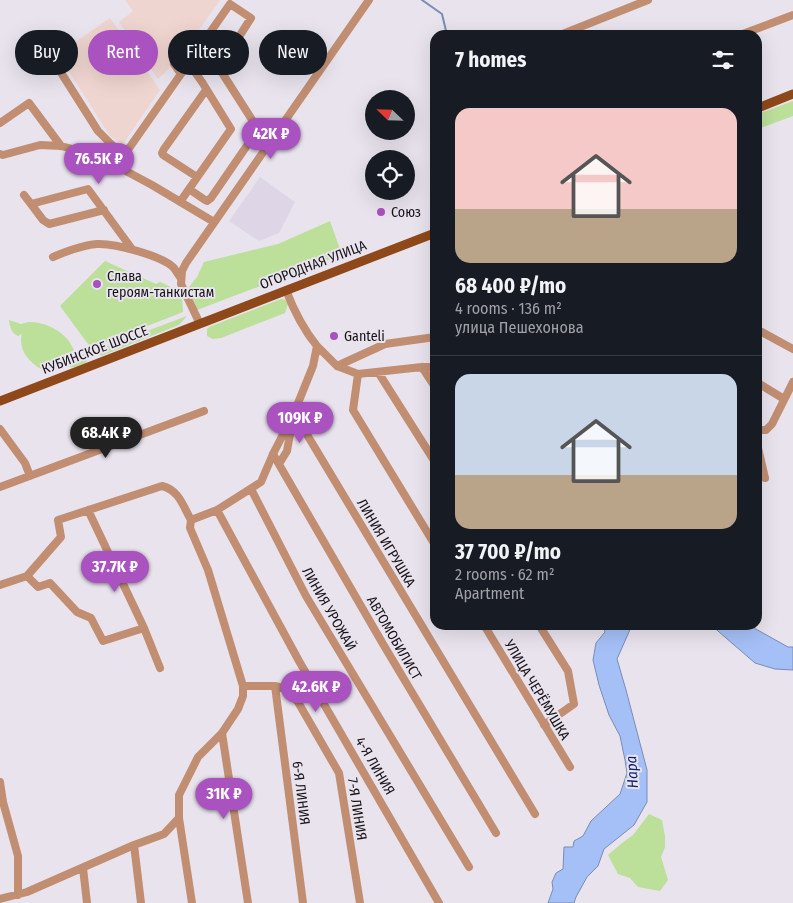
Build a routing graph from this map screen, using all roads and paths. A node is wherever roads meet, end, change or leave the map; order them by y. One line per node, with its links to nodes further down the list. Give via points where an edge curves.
1 (369, 0): 26 (street)
2 (648, 0): 6 (street)
3 (793, 14): 7 (street)
4 (212, 30): 5 (street, via 230,4 251,18)
5 (243, 30)
6 (573, 30)
7 (753, 30)
8 (63, 75): 16 (street, via 98,131)
9 (180, 75): 16 (street, via 125,154)
10 (196, 75): 12 (street)
11 (223, 75): 21 (street, via 257,131 207,201)
12 (206, 90): 20 (street, via 231,129); 20 (street, via 162,153)
13 (793, 94): 14 (main road)
14 (762, 106)
15 (0, 123): 17 (street, via 29,103)
16 (112, 145): 19 (street)
17 (61, 146): 18 (street, via 40,145); 19 (street)
18 (0, 154)
19 (101, 158): 23 (street)
20 (197, 177): 21 (street)
21 (189, 189): 23 (street)
22 (24, 195): 24 (street)
23 (180, 202): 26 (street)
24 (31, 204): 25 (street, via 49,224); 25 (street, via 88,189)
25 (104, 210): 28 (street)
26 (214, 222): 30 (street)
27 (430, 235): 31 (main road, ОГОРОДНАЯ УЛИЦА)
28 (132, 249): 29 (street, via 96,244); 30 (street, via 166,262)
29 (53, 257)
30 (180, 277): 32 (street)
31 (286, 290): 32 (main road, ОГОРОДНАЯ УЛИЦА); 35 (street, via 293,309)
32 (200, 324): 46 (main road, КУБИНСКОЕ ШОССЕ)
33 (762, 332): 36 (street)
34 (430, 338): 37 (street, via 385,344)
35 (317, 346): 37 (street); 48 (street, via 313,366)
36 (793, 349)
37 (337, 366): 41 (street)
38 (422, 367): 39 (street); 40 (street); 42 (street)
39 (430, 367)
40 (378, 372): 41 (street); 52 (street)
41 (358, 374): 62 (street, via 353,410)
42 (430, 379)
43 (793, 382): 45 (street)
44 (762, 385): 45 (street)
45 (784, 399): 50 (street, via 772,424)
46 (0, 401)
47 (204, 411): 55 (street)
48 (294, 413): 51 (street); 53 (street, via 287,451); 75 (street, ЛИНИЯ ИГРУШКА)
49 (0, 429): 55 (street, via 25,463)
50 (762, 430)
51 (273, 454): 53 (street, АВТОМОБИЛИСТ); 58 (street, via 261,482)
52 (430, 454)
53 (279, 464): 77 (street, АВТОМОБИЛИСТ)
54 (762, 465): 56 (street)
55 (30, 476): 57 (street)
56 (765, 478)
57 (0, 487)
58 (250, 489): 60 (street); 79 (street, ЛИНИЯ УРОЖАЙ, via 306,596)
59 (88, 510): 61 (street, via 162,486 178,495); 63 (street, via 58,520 61,537); 65 (street)
60 (217, 510): 61 (street); 89 (street, 4-Я ЛИНИЯ, via 299,661)
61 (190, 520): 69 (street)
62 (430, 537)
63 (27, 576): 64 (street); 65 (street, via 38,587 50,583 77,612 91,618 103,641)
64 (0, 585)
65 (144, 628): 68 (street)
66 (487, 630): 71 (street, УЛИЦА ЧЕРЁМУШКА)
67 (542, 630): 71 (street, via 568,671 574,704)
68 (160, 668)
69 (243, 686): 70 (street, 7-Я ЛИНИЯ); 72 (street, via 238,709)
70 (275, 686): 87 (street, 6-Я ЛИНИЯ); 88 (street, 7-Я ЛИНИЯ, via 291,690 339,774)
71 (544, 725): 73 (street, УЛИЦА ЧЕРЁМУШКА)
72 (222, 733): 76 (street, via 198,757 179,795); 86 (street)
73 (570, 767)
74 (0, 782): 81 (street, via 18,856)
75 (535, 814)
76 (179, 818): 78 (street, via 164,834); 85 (street)
77 (496, 833)
78 (134, 845): 80 (street); 84 (street)
79 (469, 867)
80 (82, 868): 81 (street); 83 (street)
81 (18, 895): 82 (street)
82 (0, 899)
83 (87, 903)
84 (141, 903)
85 (192, 903)
86 (248, 903)
87 (303, 903)
88 (360, 903)
89 (439, 903)

